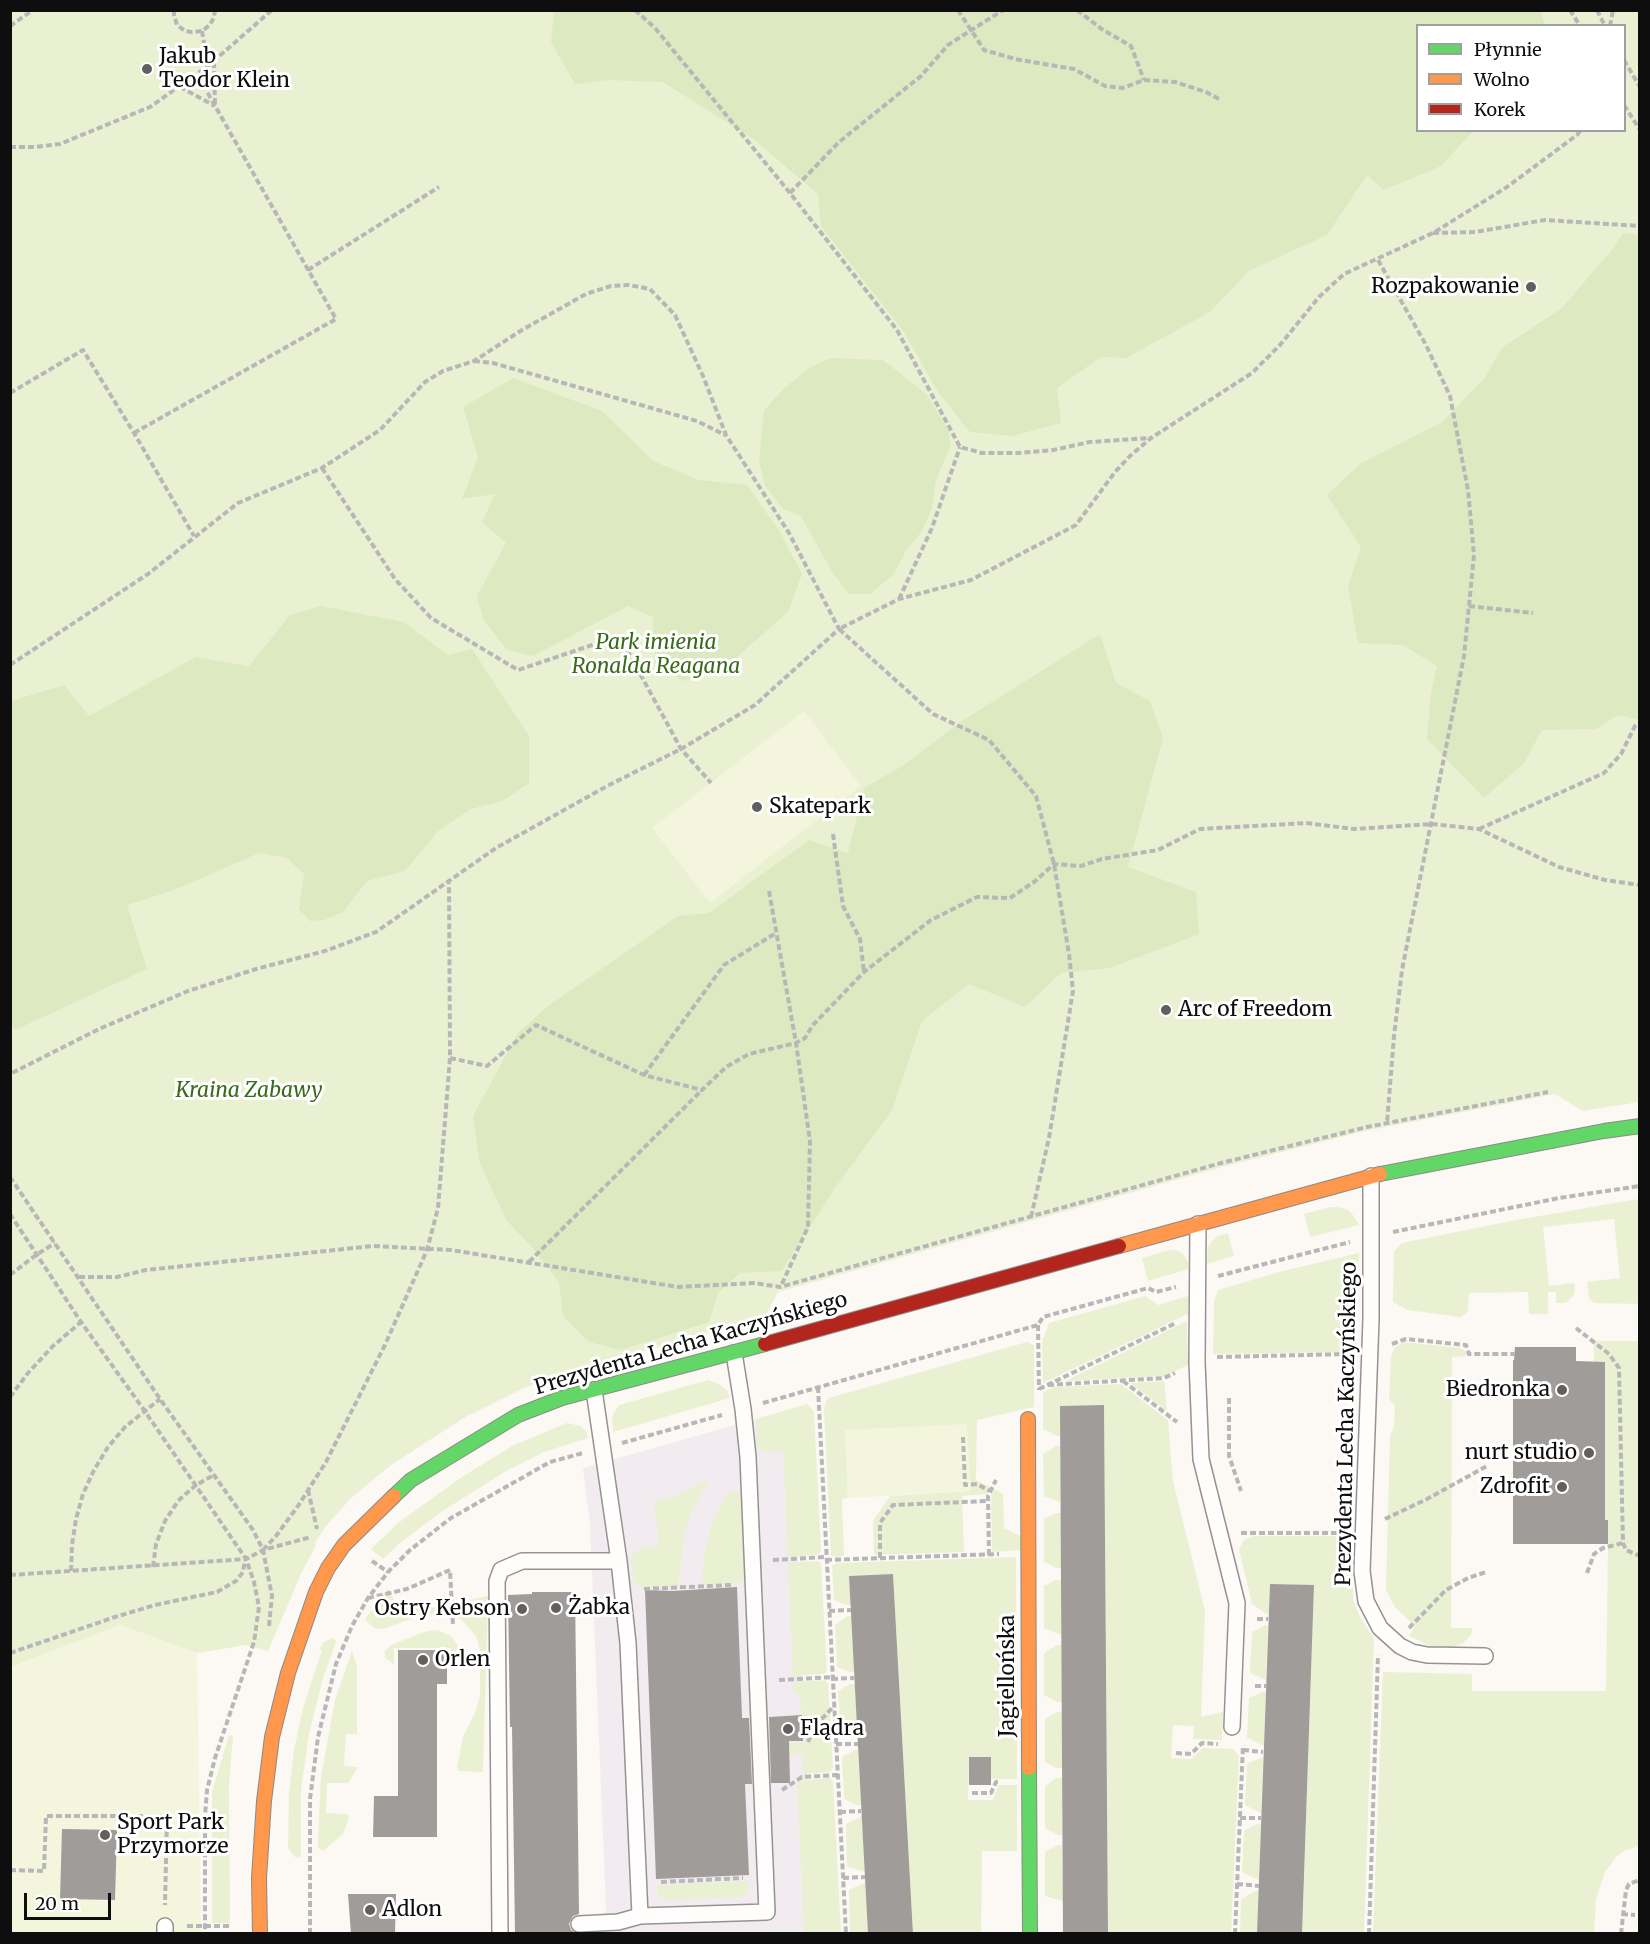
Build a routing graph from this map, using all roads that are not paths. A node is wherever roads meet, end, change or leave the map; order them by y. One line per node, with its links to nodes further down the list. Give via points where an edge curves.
1 (1640, 1126): 2 (street, Prezydenta Lecha Kaczyńskiego)
2 (1371, 1176): 3 (street, Prezydenta Lecha Kaczyńskiego); 8 (lane, Prezydenta Lecha Kaczyńskiego, via 1362,1579 1366,1601 1380,1628 1412,1652)
3 (1198, 1224): 4 (street, Prezydenta Lecha Kaczyńskiego); 9 (lane, via 1199,1437 1204,1475 1237,1603)
4 (734, 1353): 5 (street, Prezydenta Lecha Kaczyńskiego); 10 (lane, via 748,1457 767,1912)
5 (594, 1390): 7 (lane); 13 (street, Prezydenta Lecha Kaczyńskiego, via 518,1415 411,1480 373,1514 328,1568 310,1606 272,1737 259,1878)
6 (1028, 1419): 14 (street, Jagiellońska)
7 (619, 1561): 10 (lane, via 628,1643); 12 (lane, via 522,1561 501,1570 497,1581)
8 (1485, 1656)
9 (1232, 1727)
10 (640, 1916): 11 (lane, via 618,1922)
11 (579, 1924)
12 (505, 1927)
13 (260, 1934)
14 (1030, 1934)

